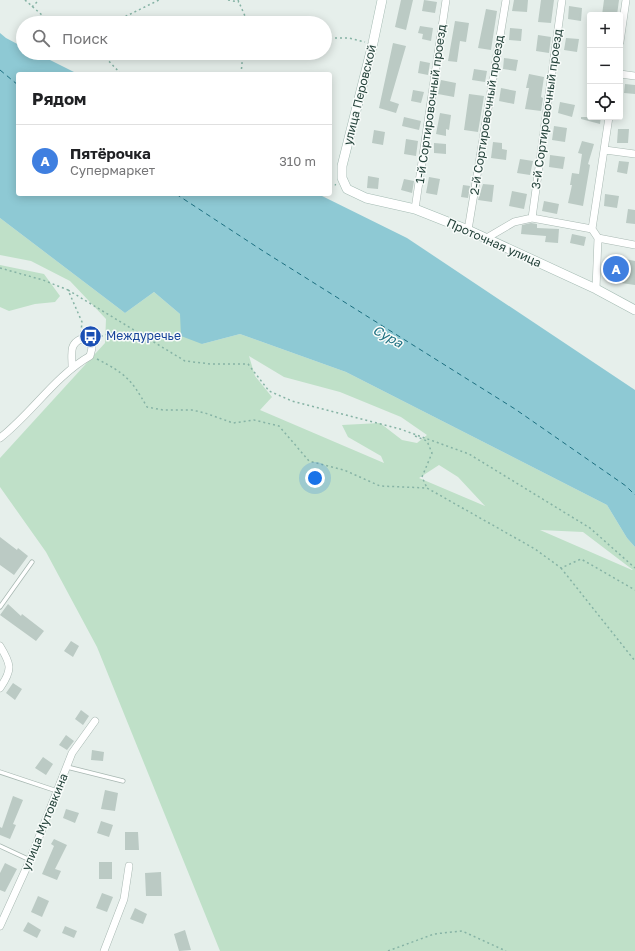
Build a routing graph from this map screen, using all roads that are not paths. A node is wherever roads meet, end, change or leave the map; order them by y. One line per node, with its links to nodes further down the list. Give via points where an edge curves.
1 (382, 0): 12 (main road, улица Перовской, via 342,166 342,178)
2 (446, 0): 13 (street, 1-й Сортировочный проезд)
3 (506, 0): 16 (street, 2-й Сортировочный проезд)
4 (562, 0): 14 (street, 3-й Сортировочный проезд)
5 (626, 0): 6 (street)
6 (623, 21)
7 (623, 74): 8 (street)
8 (635, 76)
9 (609, 120): 10 (street)
10 (605, 150): 11 (street); 15 (street)
11 (635, 154)
12 (347, 189): 13 (main road, Проточная улица, via 366,198)
13 (415, 209): 16 (main road, Проточная улица)
14 (532, 218): 15 (street); 18 (street, via 514,222)
15 (592, 229): 17 (street)
16 (468, 230): 18 (main road, Проточная улица)
17 (598, 238): 19 (street); 20 (street)
18 (485, 239): 20 (main road, Проточная улица)
19 (635, 245)
20 (596, 289): 21 (main road, Проточная улица)
21 (635, 310)
22 (72, 366): 22 (street, via 72,346 75,341 81,339 89,342 92,348 90,356); 23 (street)
23 (0, 438)
24 (32, 562): 25 (lane)
25 (0, 607)
26 (0, 646): 27 (street, via 9,661 9,675)
27 (0, 688)
28 (95, 721): 29 (street, улица Мутовкина, via 72,753)
29 (67, 767): 31 (lane); 32 (street, улица Мутовкина)
30 (0, 772): 32 (lane)
31 (123, 781)
32 (58, 791): 34 (street, улица Мутовкина)
33 (0, 846): 34 (lane)
34 (30, 860): 36 (street, улица Мутовкина)
35 (129, 866): 37 (street, via 124,899)
36 (0, 926)
37 (104, 951)

